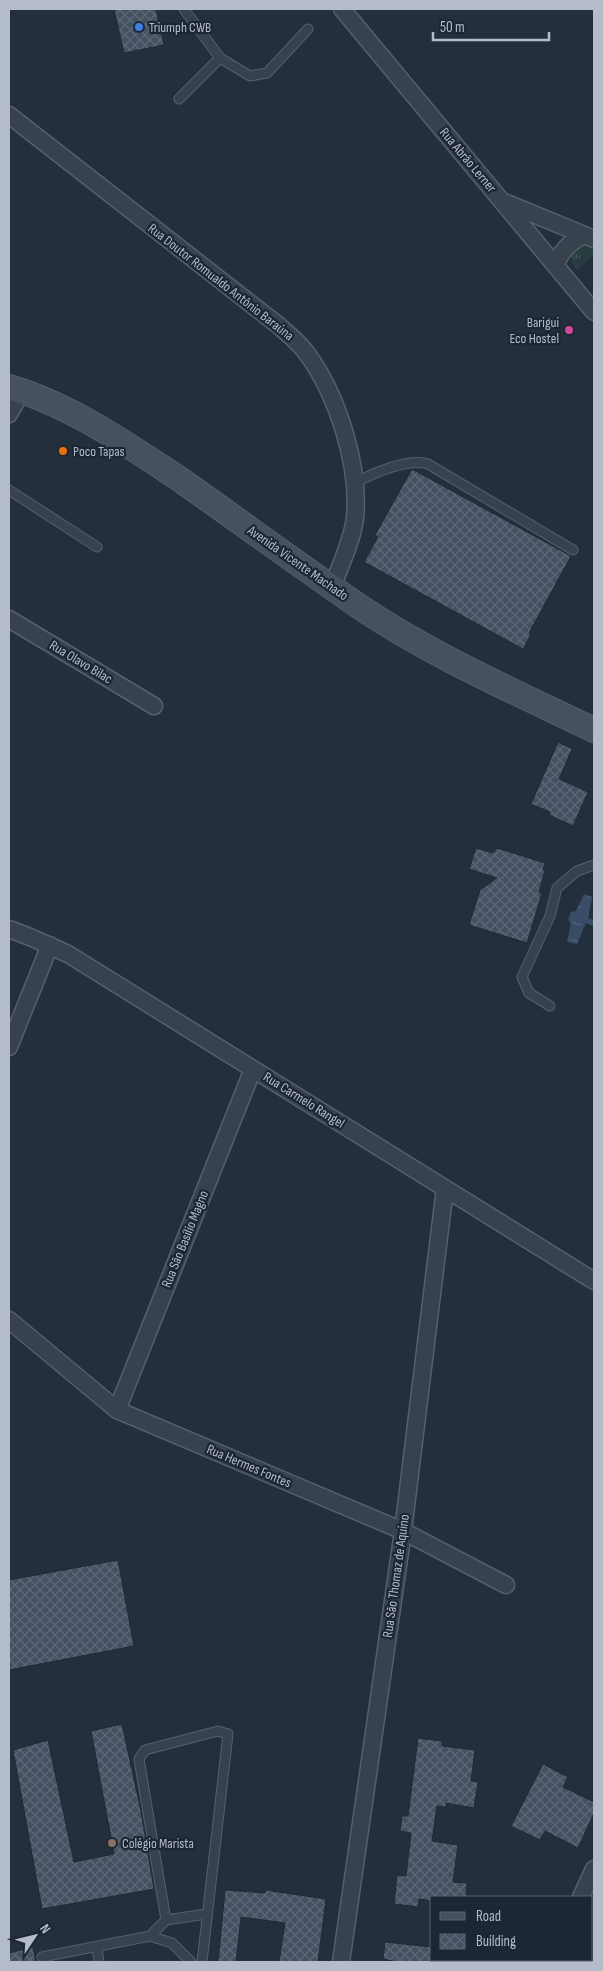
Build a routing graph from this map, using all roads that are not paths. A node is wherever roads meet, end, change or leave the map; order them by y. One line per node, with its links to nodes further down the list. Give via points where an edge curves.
1 (184, 9): 4 (lane)
2 (342, 9): 7 (street, Rua Abrão Lerner)
3 (308, 29): 4 (lane, via 267,73 250,76)
4 (220, 58): 5 (lane)
5 (179, 99)
6 (9, 115): 13 (street, Rua Doutor Romualdo Antônio Baraúna, via 295,340 316,368 333,404 350,454)
7 (502, 201): 8 (street); 9 (street, Rua Abrão Lerner)
8 (589, 237): 9 (street, via 573,240)
9 (555, 265): 10 (street, Rua Abrão Lerner)
10 (594, 312)
11 (16, 389): 12 (street); 17 (street, Avenida Vicente Machado, via 56,405 119,440)
12 (9, 414)
13 (355, 483): 16 (lane, via 372,474 419,461); 17 (street, Rua Doutor Romualdo Antônio Baraúna, via 354,521)
14 (9, 490): 15 (lane)
15 (97, 547)
16 (573, 550)
17 (332, 588): 20 (street, Avenida Vicente Machado, via 426,647)
18 (9, 619): 19 (street, Rua Olavo Bilac)
19 (154, 706)
20 (594, 730)
21 (594, 864): 24 (lane, via 577,871 557,888 550,916 522,977 529,993)
22 (9, 930): 23 (street, Rua Carmelo Rangel)
23 (50, 945): 25 (street); 26 (street, Rua Carmelo Rangel)
24 (550, 1006)
25 (9, 1047)
26 (253, 1069): 27 (street, Rua Carmelo Rangel); 30 (street, Rua São Basílio Magno)
27 (446, 1188): 28 (street, Rua Carmelo Rangel); 31 (street, Rua São Thomaz de Aquino)
28 (594, 1281)
29 (9, 1320): 30 (street, Rua Hermes Fontes)
30 (117, 1410): 31 (street, Rua Hermes Fontes)
31 (403, 1531): 32 (street, Rua Hermes Fontes); 43 (street, Rua São Thomaz de Aquino)
32 (506, 1585)
33 (594, 1869): 34 (street)
34 (581, 1896)
35 (206, 1914): 36 (lane); 36 (lane, via 228,1734 218,1731 145,1750 139,1758); 42 (lane)
36 (166, 1920): 37 (lane)
37 (150, 1936): 38 (lane); 41 (lane, via 172,1942)
38 (96, 1946): 39 (lane); 40 (lane)
39 (42, 1957)
40 (99, 1962)
41 (191, 1962)
42 (202, 1962)
43 (341, 1962)

